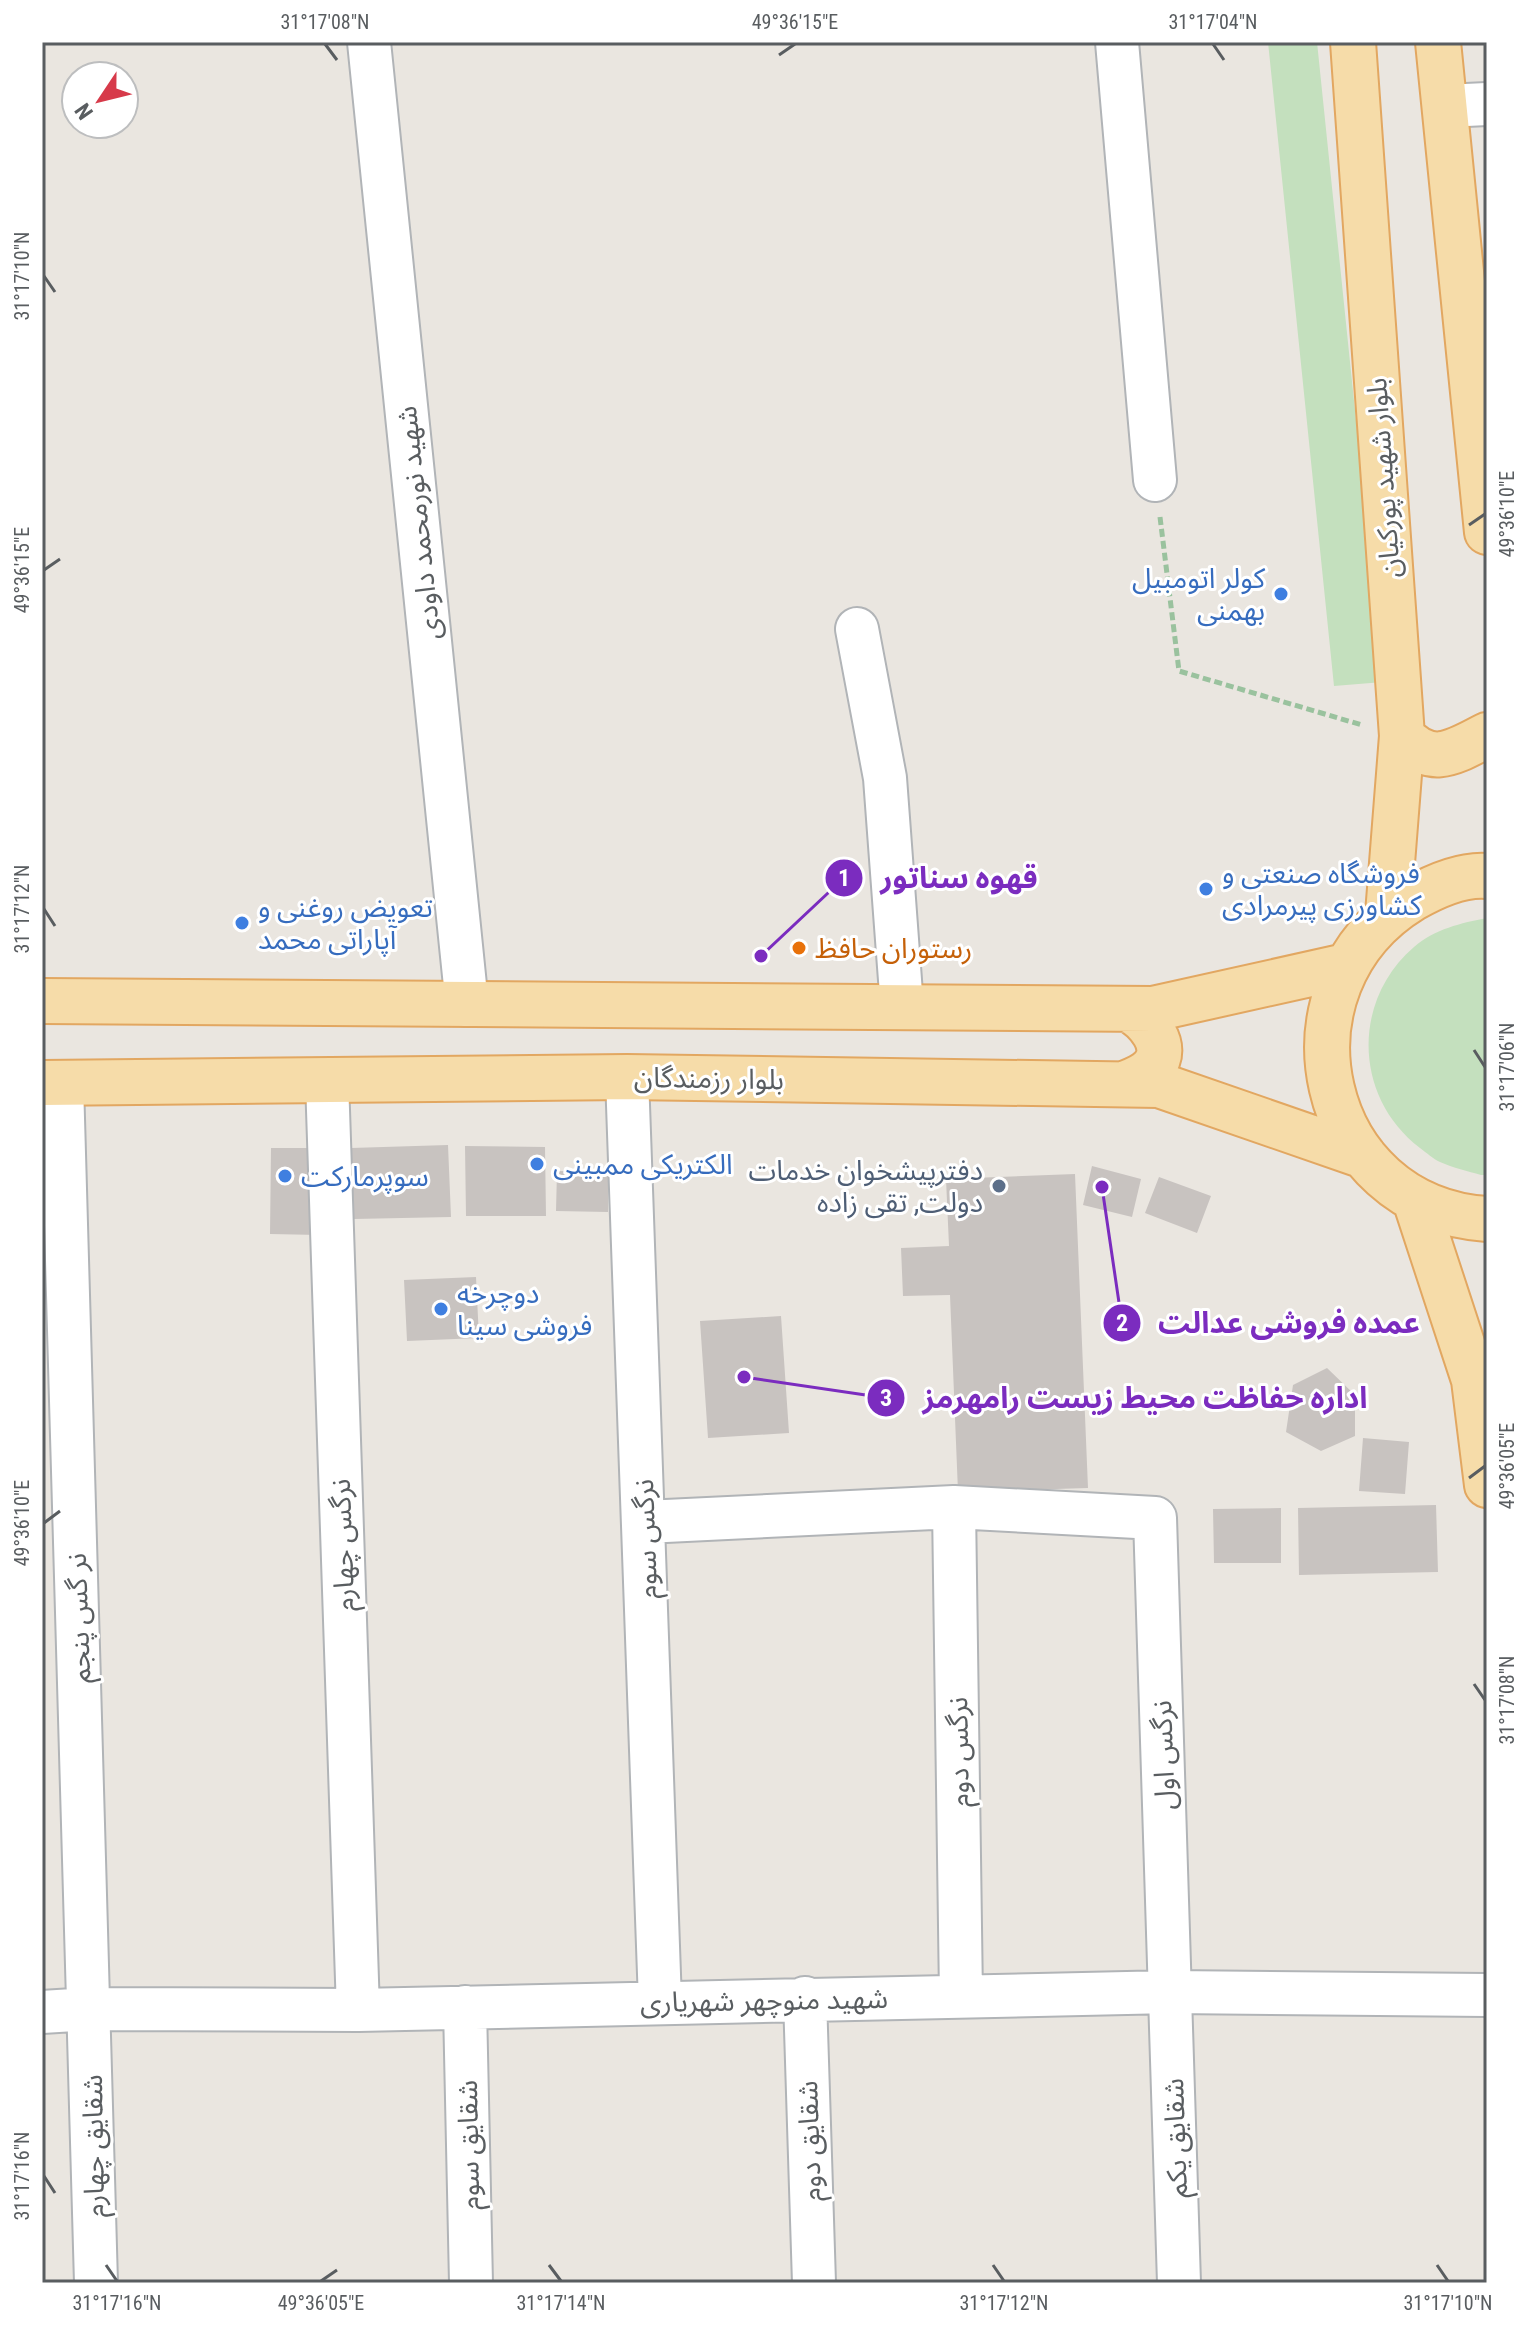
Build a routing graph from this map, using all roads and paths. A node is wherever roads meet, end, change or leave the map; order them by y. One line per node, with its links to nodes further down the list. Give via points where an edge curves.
1 (369, 42): 15 (street, شهید نورمحمد داودی)
2 (1117, 42): 6 (street)
3 (1353, 42): 10 (main road, بلوار شهید پورکیان)
4 (1438, 42): 5 (main road)
5 (1466, 105): 7 (main road)
6 (1155, 480): 10 (path, via 1179,671)
7 (1487, 532)
8 (857, 629): 16 (street, via 885,778)
9 (1487, 735): 10 (main road, via 1444,755 1420,751)
10 (1402, 736): 12 (main road, بلوار شهید پورکیان)
11 (1487, 876): 12 (main road, via 1432,888)
12 (1388, 914): 13 (main road)
13 (1346, 966): 17 (main road, via 1153,1009); 22 (main road, via 1329,1013 1326,1063 1338,1113)
14 (42, 1001): 15 (main road)
15 (467, 1005): 16 (main road)
16 (902, 1007): 17 (main road)
17 (1128, 1009): 21 (main road, via 1151,1028 1158,1051 1155,1065)
18 (627, 1077): 19 (main road, بلوار رزمندگان); 21 (main road, بلوار رزمندگان); 27 (street, نرگس سوم)
19 (327, 1080): 20 (main road, بلوار رزمندگان); 36 (street, نرگس چهارم)
20 (52, 1083): 28 (street, نر گس پنجم)
21 (1124, 1084): 22 (main road, بلوار رزمندگان, via 1159,1085)
22 (1364, 1156): 23 (main road)
23 (1415, 1200): 24 (main road); 25 (main road, via 1474,1380)
24 (1487, 1219)
25 (1486, 1476)
26 (954, 1507): 27 (street); 29 (street, نرگس اول, via 1155,1518); 31 (street, نرگس دوم)
27 (645, 1522): 33 (street, نرگس سوم)
28 (59, 1555): 35 (street, نر گس پنجم)
29 (1171, 1992): 30 (street, شهید منوچهر شهریاری); 31 (street, شهید منوچهر شهریاری); 41 (street, شقایق یکم)
30 (1487, 1995)
31 (961, 1996): 32 (street, شهید منوچهر شهریاری)
32 (805, 1998): 33 (street, شهید منوچهر شهریاری); 40 (street, شقایق دوم)
33 (660, 2002): 34 (street, شهید منوچهر شهریاری)
34 (465, 2007): 36 (street, شهید منوچهر شهریاری); 39 (street, شقایق سوم)
35 (90, 2009): 36 (street, شهید منوچهر شهریاری); 37 (street, شهید منوچهر شهریاری); 38 (street, شقایق چهارم)
36 (358, 2010)
37 (42, 2012)
38 (96, 2283)
39 (471, 2283)
40 (814, 2283)
41 (1179, 2283)

